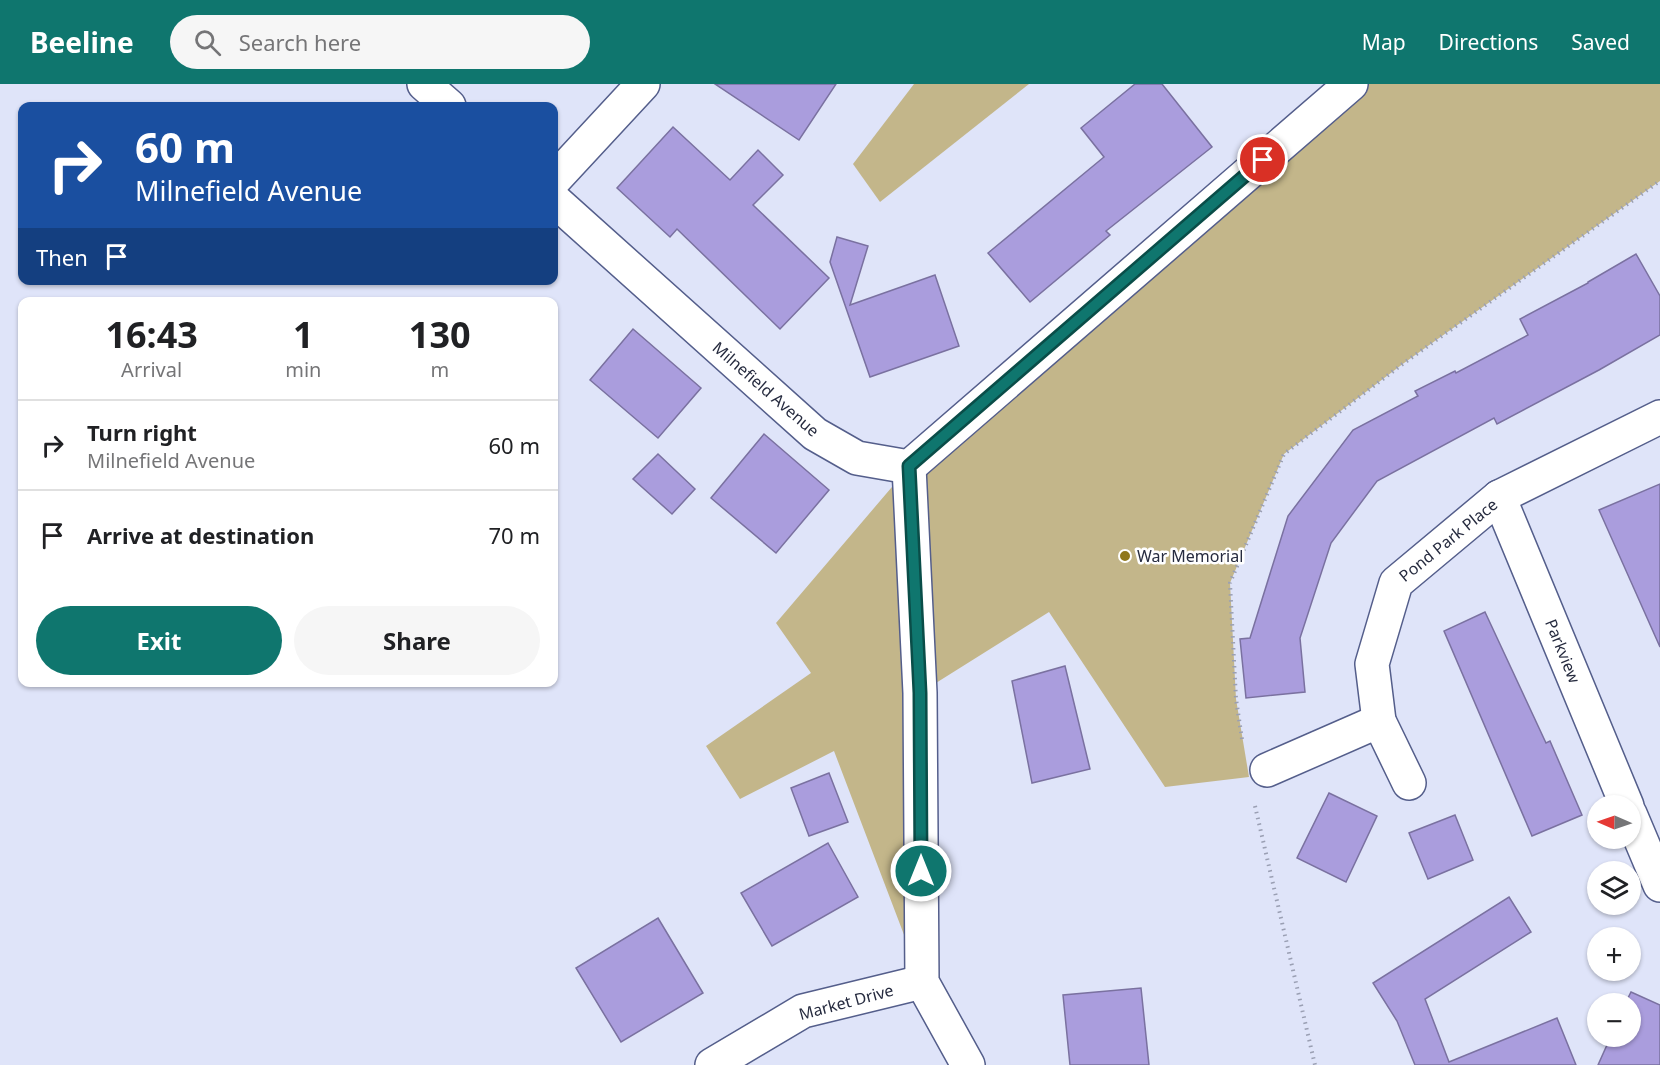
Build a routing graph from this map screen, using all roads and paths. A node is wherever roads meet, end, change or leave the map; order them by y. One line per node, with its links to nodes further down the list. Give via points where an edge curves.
1 (424, 84): 4 (street)
2 (643, 84): 5 (street)
3 (1351, 84): 9 (street)
4 (444, 102)
5 (558, 176)
6 (1660, 181): 12 (path, via 1404,363 1284,454 1230,583 1236,699)
7 (558, 204): 9 (street, Milnefield Avenue, via 815,434 857,458)
8 (1660, 417): 10 (street, Pond Park Place)
9 (909, 466): 19 (street, via 920,693)
10 (1499, 497): 11 (street, Pond Park Place, via 1396,583 1372,663); 15 (street, Parkview)
11 (1379, 721): 13 (street); 14 (street, Pond Park Place)
12 (1243, 744)
13 (1267, 770)
14 (1409, 783)
15 (1622, 795)
16 (1254, 800): 22 (path)
17 (1641, 838): 18 (street)
18 (1658, 875)
19 (922, 982): 20 (street, Market Drive, via 803,1011); 21 (street)
20 (712, 1065)
21 (968, 1065)
22 (1315, 1065)

